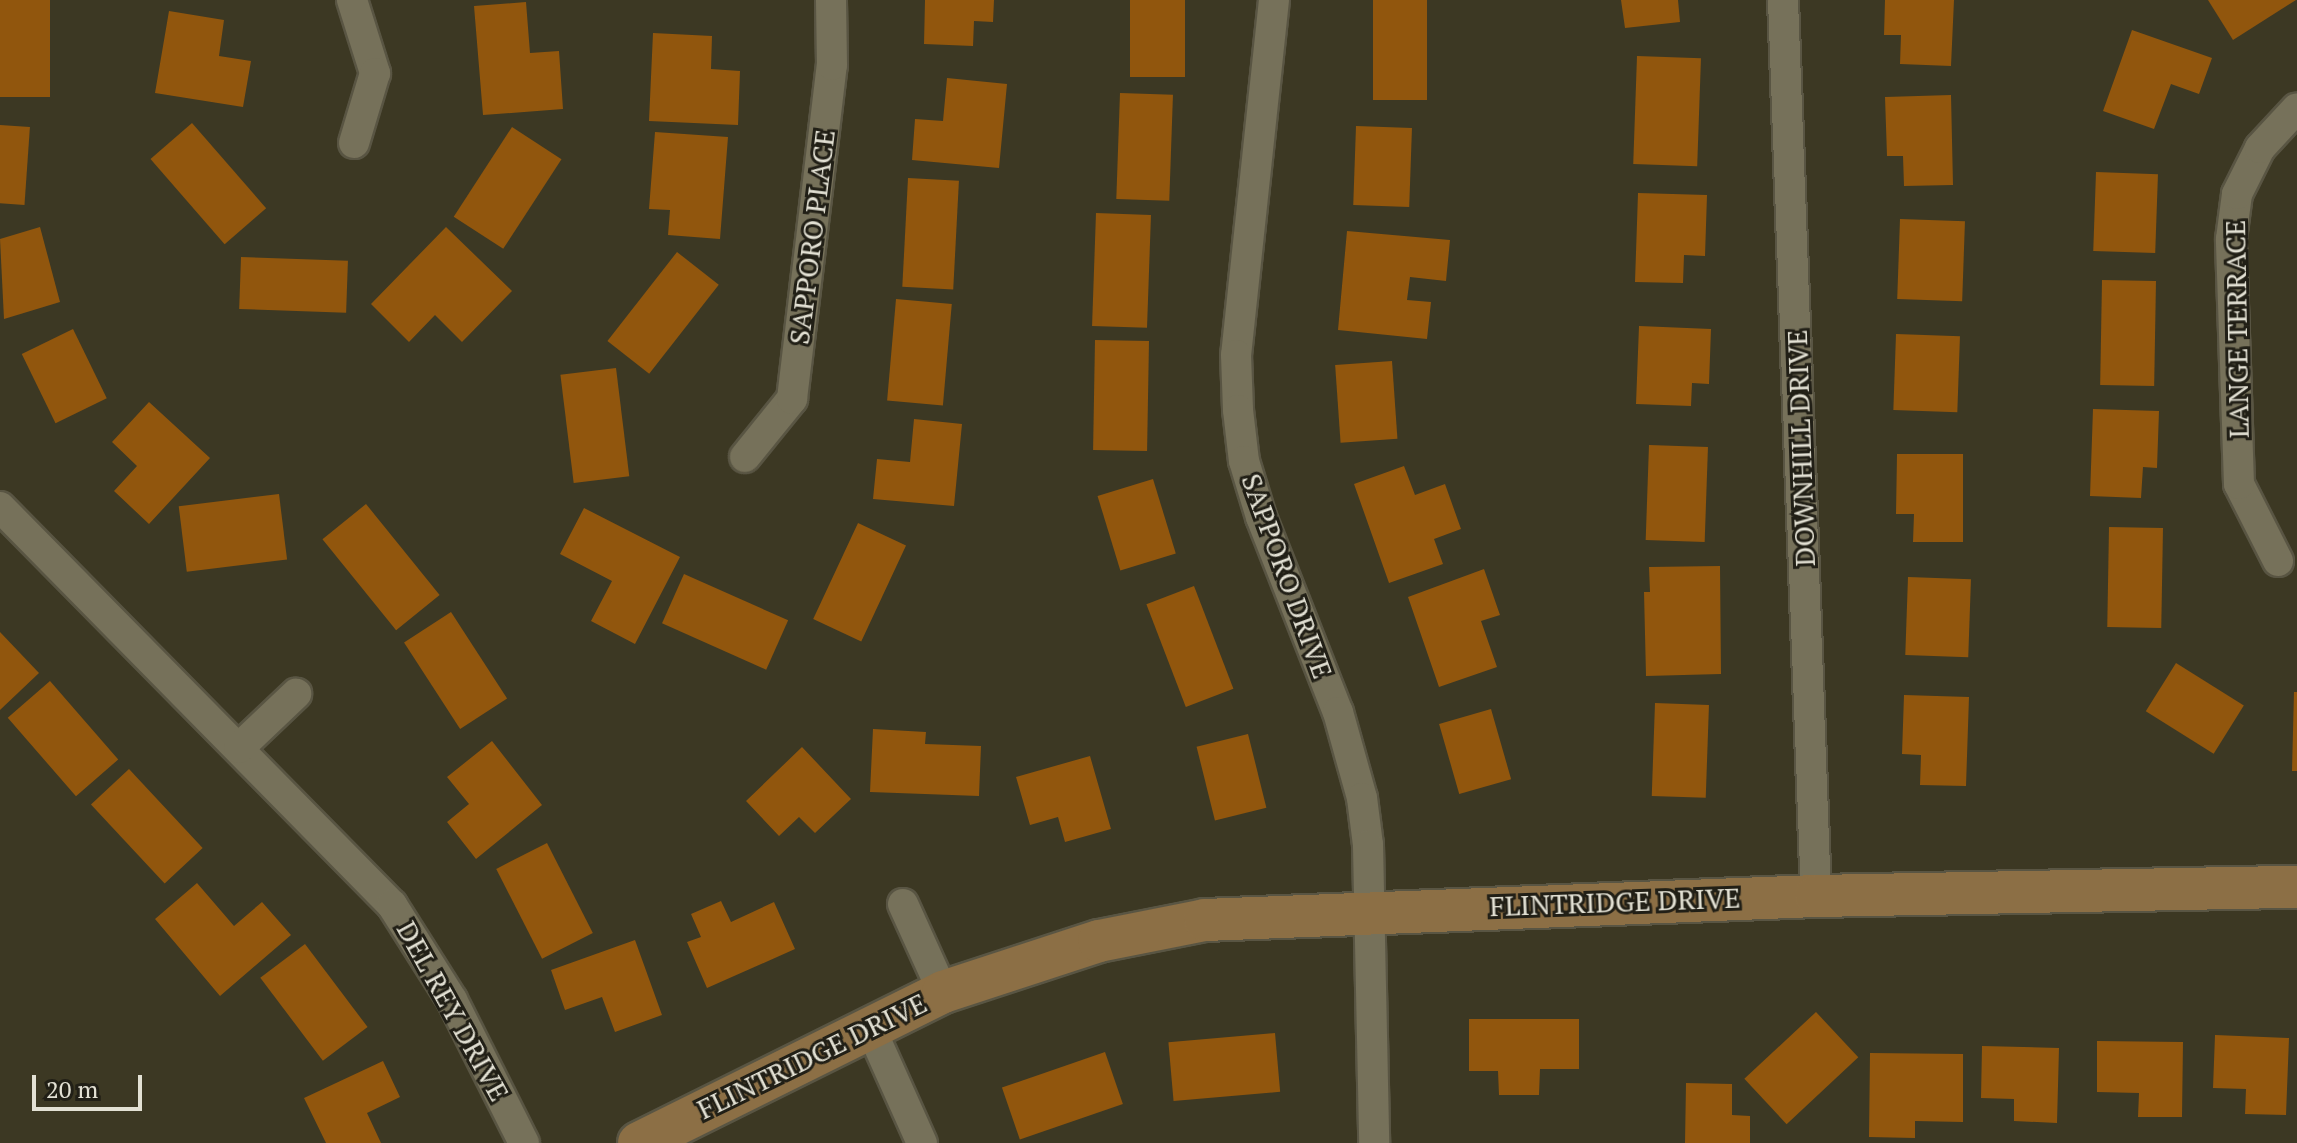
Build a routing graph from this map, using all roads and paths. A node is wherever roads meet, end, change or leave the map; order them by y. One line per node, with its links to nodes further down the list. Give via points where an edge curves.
1 (352, 0): 6 (street, via 375,73)
2 (831, 0): 7 (street, SAPPORO PLACE, via 832,65 792,399)
3 (1274, 0): 15 (street, SAPPORO DRIVE, via 1236,355 1238,410 1244,461 1261,517 1353,757 1368,845)
4 (1783, 0): 13 (street, DOWNHILL DRIVE)
5 (2297, 108): 9 (street, LANGE TERRACE, via 2260,148 2237,194 2231,239 2239,484)
6 (354, 143)
7 (745, 457)
8 (0, 507): 11 (street, DEL REY DRIVE)
9 (2278, 561)
10 (296, 694): 11 (street)
11 (239, 748): 18 (street, DEL REY DRIVE, via 392,905 452,1000)
12 (2297, 887): 13 (street, FLINTRIDGE DRIVE)
13 (1816, 896): 15 (street, FLINTRIDGE DRIVE)
14 (903, 904): 16 (street, FLINTRIDGE DRIVE)
15 (1368, 910): 16 (street, FLINTRIDGE DRIVE, via 1155,927 1012,966); 21 (street, SAPPORO DRIVE)
16 (943, 992): 17 (street, FLINTRIDGE DRIVE)
17 (870, 1027): 19 (street, FLINTRIDGE DRIVE); 20 (street)
18 (524, 1143)
19 (639, 1143)
20 (922, 1143)
21 (1374, 1143)

